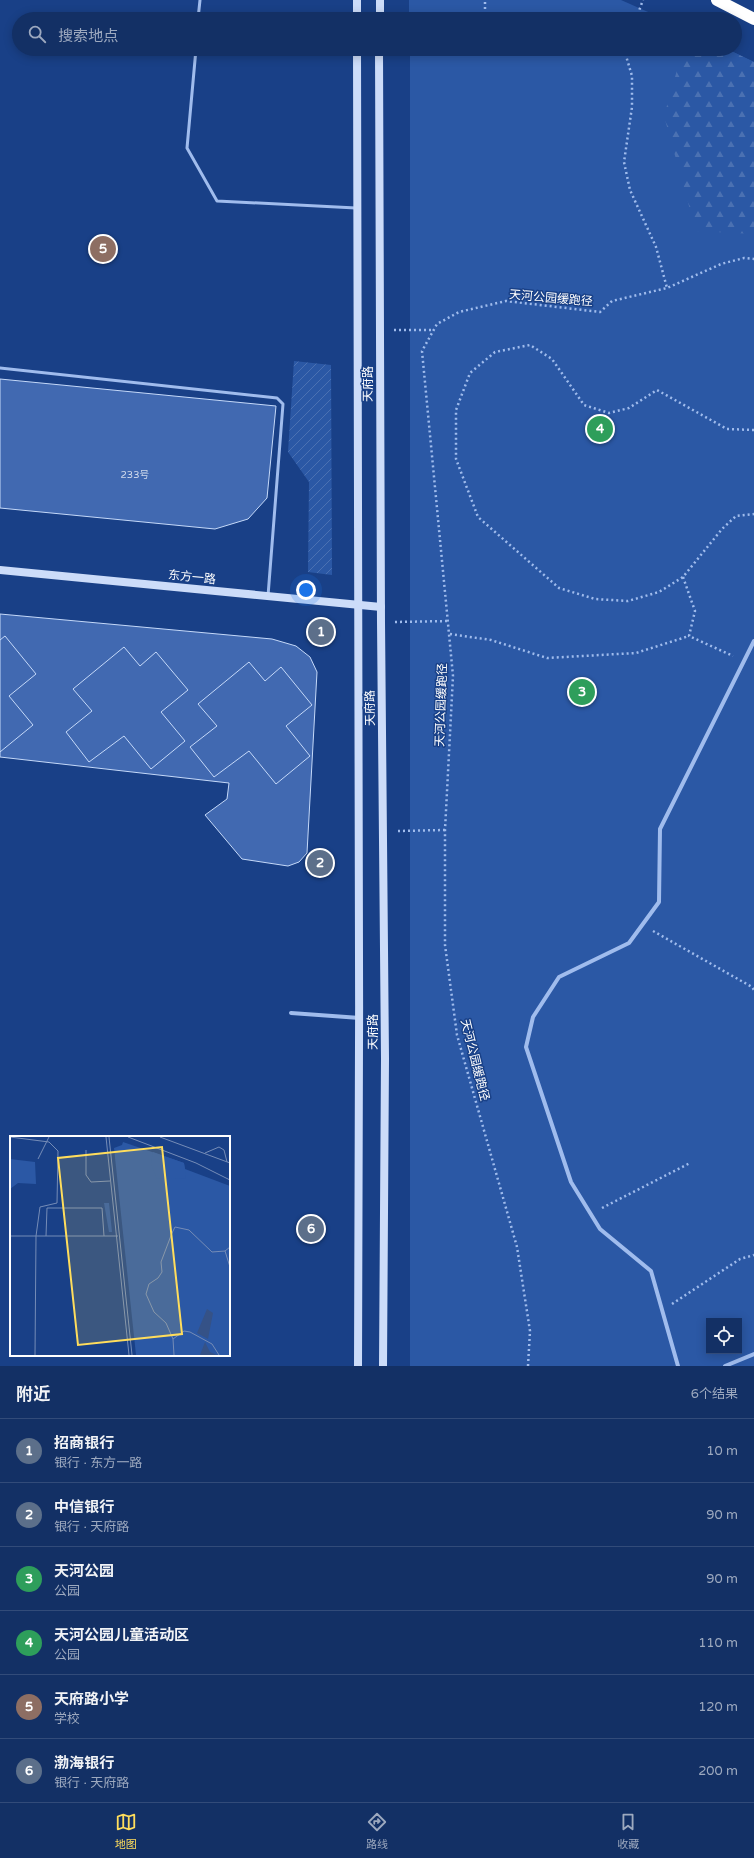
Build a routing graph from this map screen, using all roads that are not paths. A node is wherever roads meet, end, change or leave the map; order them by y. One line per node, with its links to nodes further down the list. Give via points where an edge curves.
1 (200, 0): 5 (lane)
2 (357, 0): 6 (main road)
3 (380, 0): 7 (main road)
4 (717, 0): 8 (highway)
5 (199, 12)
6 (357, 12)
7 (380, 12)
8 (740, 12)
9 (742, 13): 10 (highway)
10 (754, 19)
11 (195, 56): 14 (lane, via 188,148 217,202)
12 (357, 56): 14 (main road, 天府路)
13 (379, 56): 19 (main road, 天府路)
14 (357, 208): 18 (main road, 天府路)
15 (0, 368): 17 (lane, via 277,398 283,404)
16 (0, 570): 17 (main road, 东方一路)
17 (268, 596): 18 (main road, 东方一路)
18 (357, 605): 19 (main road, 东方一路); 22 (main road, 天府路)
19 (381, 607): 25 (main road, 天府路, via 384,831)
20 (754, 642): 26 (street, via 660,829 659,902 629,943 559,977 533,1017 526,1047 571,1182 600,1229 651,1271)
21 (291, 1013): 22 (street)
22 (360, 1018): 24 (main road, 天府路)
23 (754, 1354): 27 (street)
24 (358, 1366)
25 (383, 1366)
26 (678, 1366)
27 (725, 1366)

